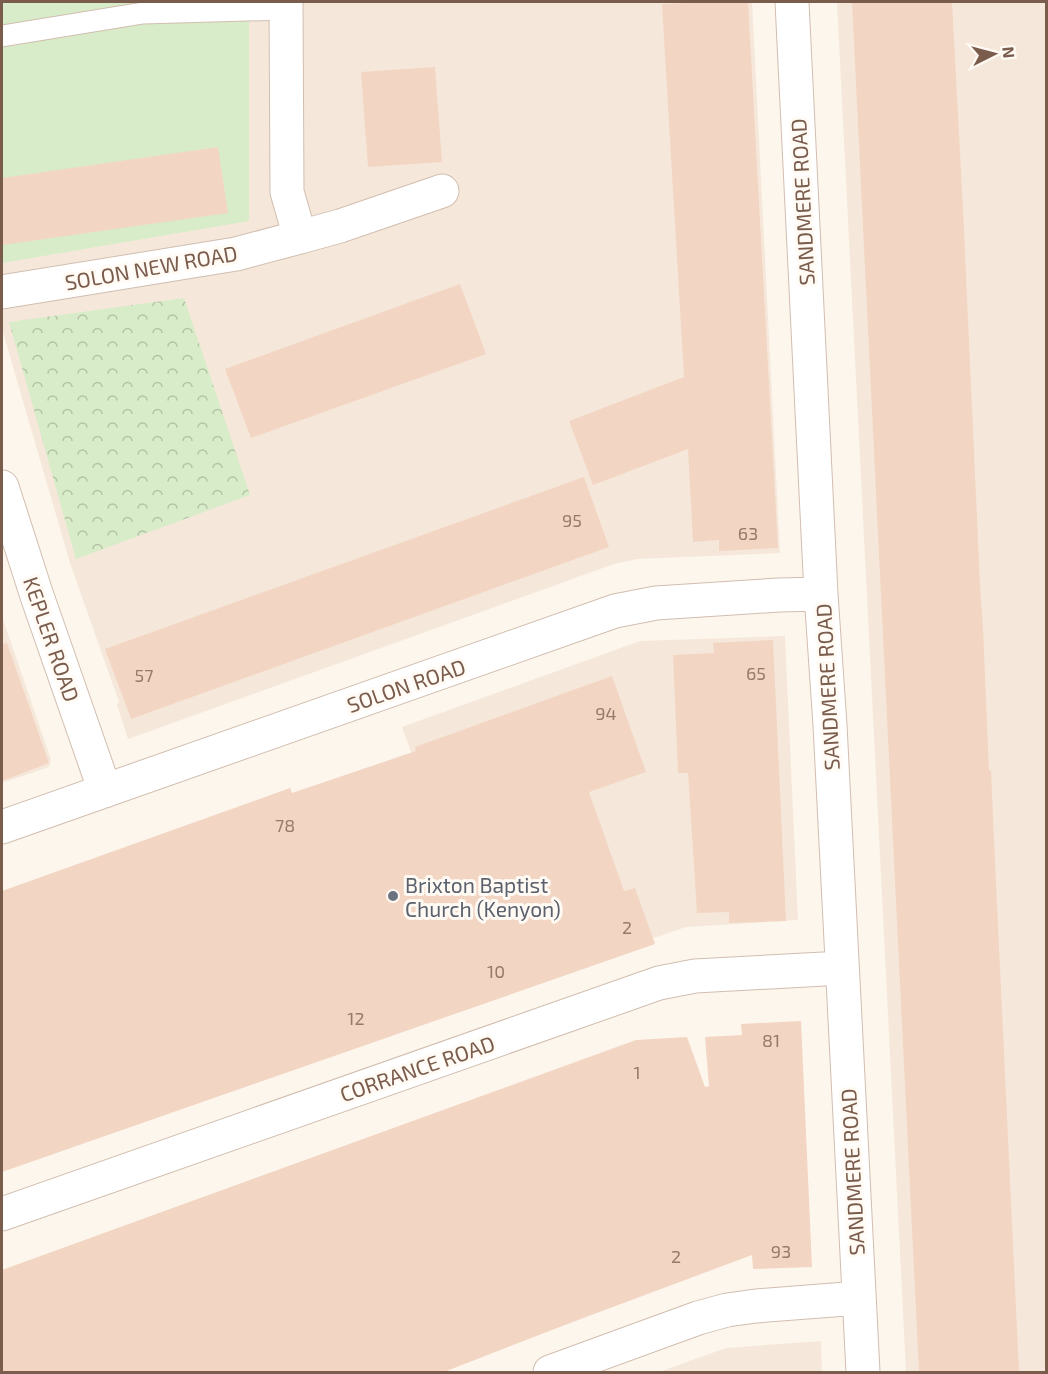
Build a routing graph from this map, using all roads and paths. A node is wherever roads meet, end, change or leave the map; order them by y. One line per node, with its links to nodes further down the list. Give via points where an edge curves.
1 (792, 2): 8 (street, SANDMERE ROAD)
2 (286, 5): 3 (lane, via 143,13); 5 (street, via 287,192)
3 (2, 36)
4 (442, 190): 5 (street, SOLON NEW ROAD)
5 (300, 237): 6 (street, SOLON NEW ROAD, via 236,254)
6 (2, 292)
7 (2, 487): 9 (street, KEPLER ROAD)
8 (821, 594): 9 (street, SOLON ROAD, via 656,603 615,611); 11 (street, SANDMERE ROAD)
9 (105, 791): 10 (street, SOLON ROAD)
10 (2, 827)
11 (842, 968): 12 (street, CORRANCE ROAD, via 694,975 659,983); 13 (street, SANDMERE ROAD)
12 (2, 1214)
13 (859, 1298): 14 (street, via 727,1310); 15 (street, SANDMERE ROAD)
14 (550, 1372)
15 (863, 1372)

